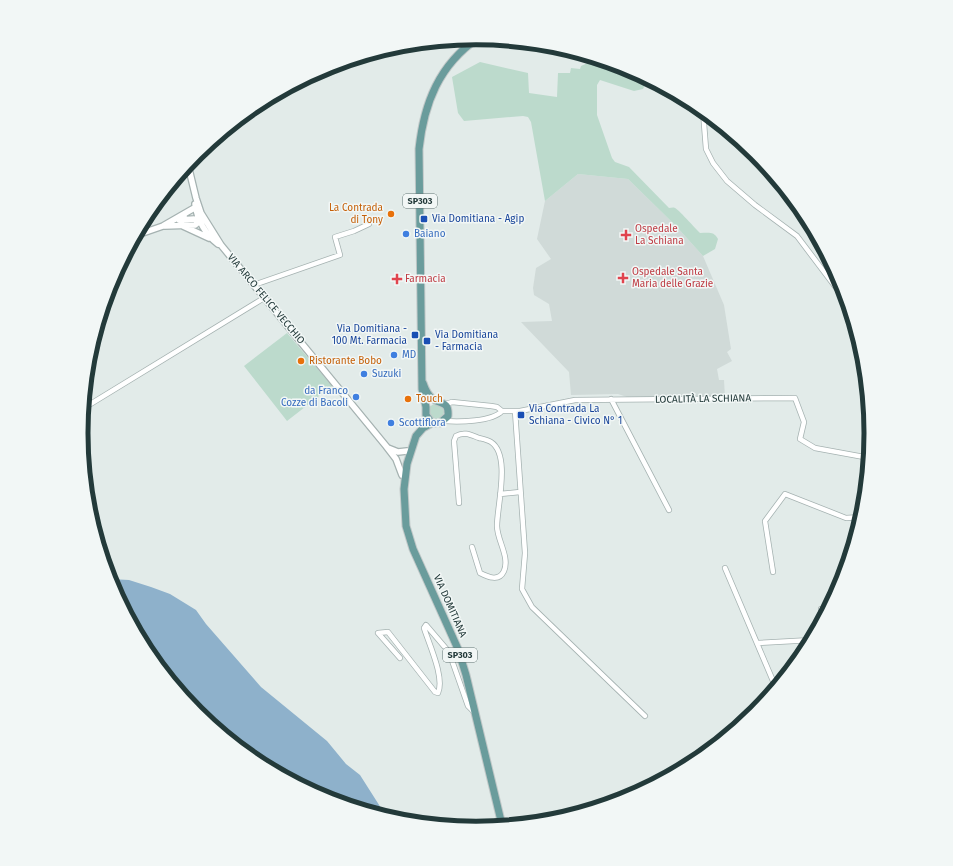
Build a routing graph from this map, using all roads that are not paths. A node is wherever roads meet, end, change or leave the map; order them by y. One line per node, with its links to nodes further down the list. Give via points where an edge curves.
1 (470, 45): 21 (main road, SP303, via 455,59 442,77 428,101 422,122 419,157)
2 (704, 118): 19 (street, via 706,149 728,181 797,236)
3 (190, 172): 4 (street)
4 (196, 198): 5 (street); 6 (street)
5 (196, 207): 7 (street); 9 (street)
6 (201, 213): 9 (street); 14 (street)
7 (186, 214): 8 (street); 10 (street)
8 (182, 220): 9 (street); 10 (street); 13 (street)
9 (200, 221): 13 (street, via 195,225); 14 (street); 16 (street)
10 (172, 222): 12 (street)
11 (369, 224): 18 (street, via 335,237 340,255)
12 (163, 226): 13 (street); 15 (street)
13 (183, 226): 16 (street)
14 (211, 230): 17 (street)
15 (145, 232)
16 (214, 240): 17 (street)
17 (221, 245): 18 (street, VIA ARCO FELICE VECCHIO)
18 (254, 285): 20 (street, VIA ARCO FELICE VECCHIO)
19 (836, 288)
20 (264, 298): 25 (street); 32 (street, VIA ARCO FELICE VECCHIO)
21 (423, 383): 22 (main road, via 428,394); 26 (main road)
22 (435, 400): 24 (main road); 26 (main road)
23 (611, 400): 28 (street, LOCALITÀ LA SCHIANA, via 569,401); 34 (street, LOCALITÀ LA SCHIANA, via 795,398 804,422 800,439 815,448); 42 (street)
24 (446, 404): 27 (street, LOCALITÀ LA SCHIANA, via 452,402 491,406); 30 (main road, via 448,416)
25 (89, 405)
26 (426, 407): 29 (main road)
27 (502, 411): 28 (street, LOCALITÀ LA SCHIANA); 30 (street, LOCALITÀ LA SCHIANA, via 498,416 489,418)
28 (515, 411): 39 (street)
29 (424, 419): 31 (main road); 33 (main road, VIA DOMITIANA)
30 (444, 421): 31 (main road)
31 (432, 423): 36 (main road, VIA DOMITIANA, via 419,432)
32 (386, 446): 33 (street, via 398,452); 35 (street, VIA ARCO FELICE VECCHIO)
33 (407, 451): 36 (main road, VIA DOMITIANA)
34 (864, 457)
35 (396, 459): 36 (street); 37 (street, VIA ARCO FELICE VECCHIO)
36 (406, 462): 37 (main road, VIA DOMITIANA); 38 (main road, VIA DOMITIANA / SP303)
37 (402, 475): 38 (main road, VIA DOMITIANA)
38 (404, 489): 51 (main road, VIA DOMITIANA / SP303, via 409,537 458,648)
39 (520, 492): 40 (street); 52 (street, via 525,553 522,589 526,600)
40 (500, 494): 41 (street, via 501,467 497,449 491,442 460,433 454,441); 44 (street, via 497,526 505,564 501,575 489,578 480,573)
41 (459, 503)
42 (669, 510)
43 (855, 517): 46 (street, via 846,518 785,494 765,521)
44 (472, 546)
45 (724, 568): 48 (street)
46 (773, 572)
47 (804, 640): 48 (street)
48 (758, 643): 50 (street)
49 (400, 658): 51 (street, via 378,633 388,632 438,693 441,688 436,662 424,628 426,625 449,652 468,706)
50 (774, 682)
51 (475, 713): 53 (main road, VIA DOMITIANA / SP303)
52 (645, 716)
53 (501, 820)

